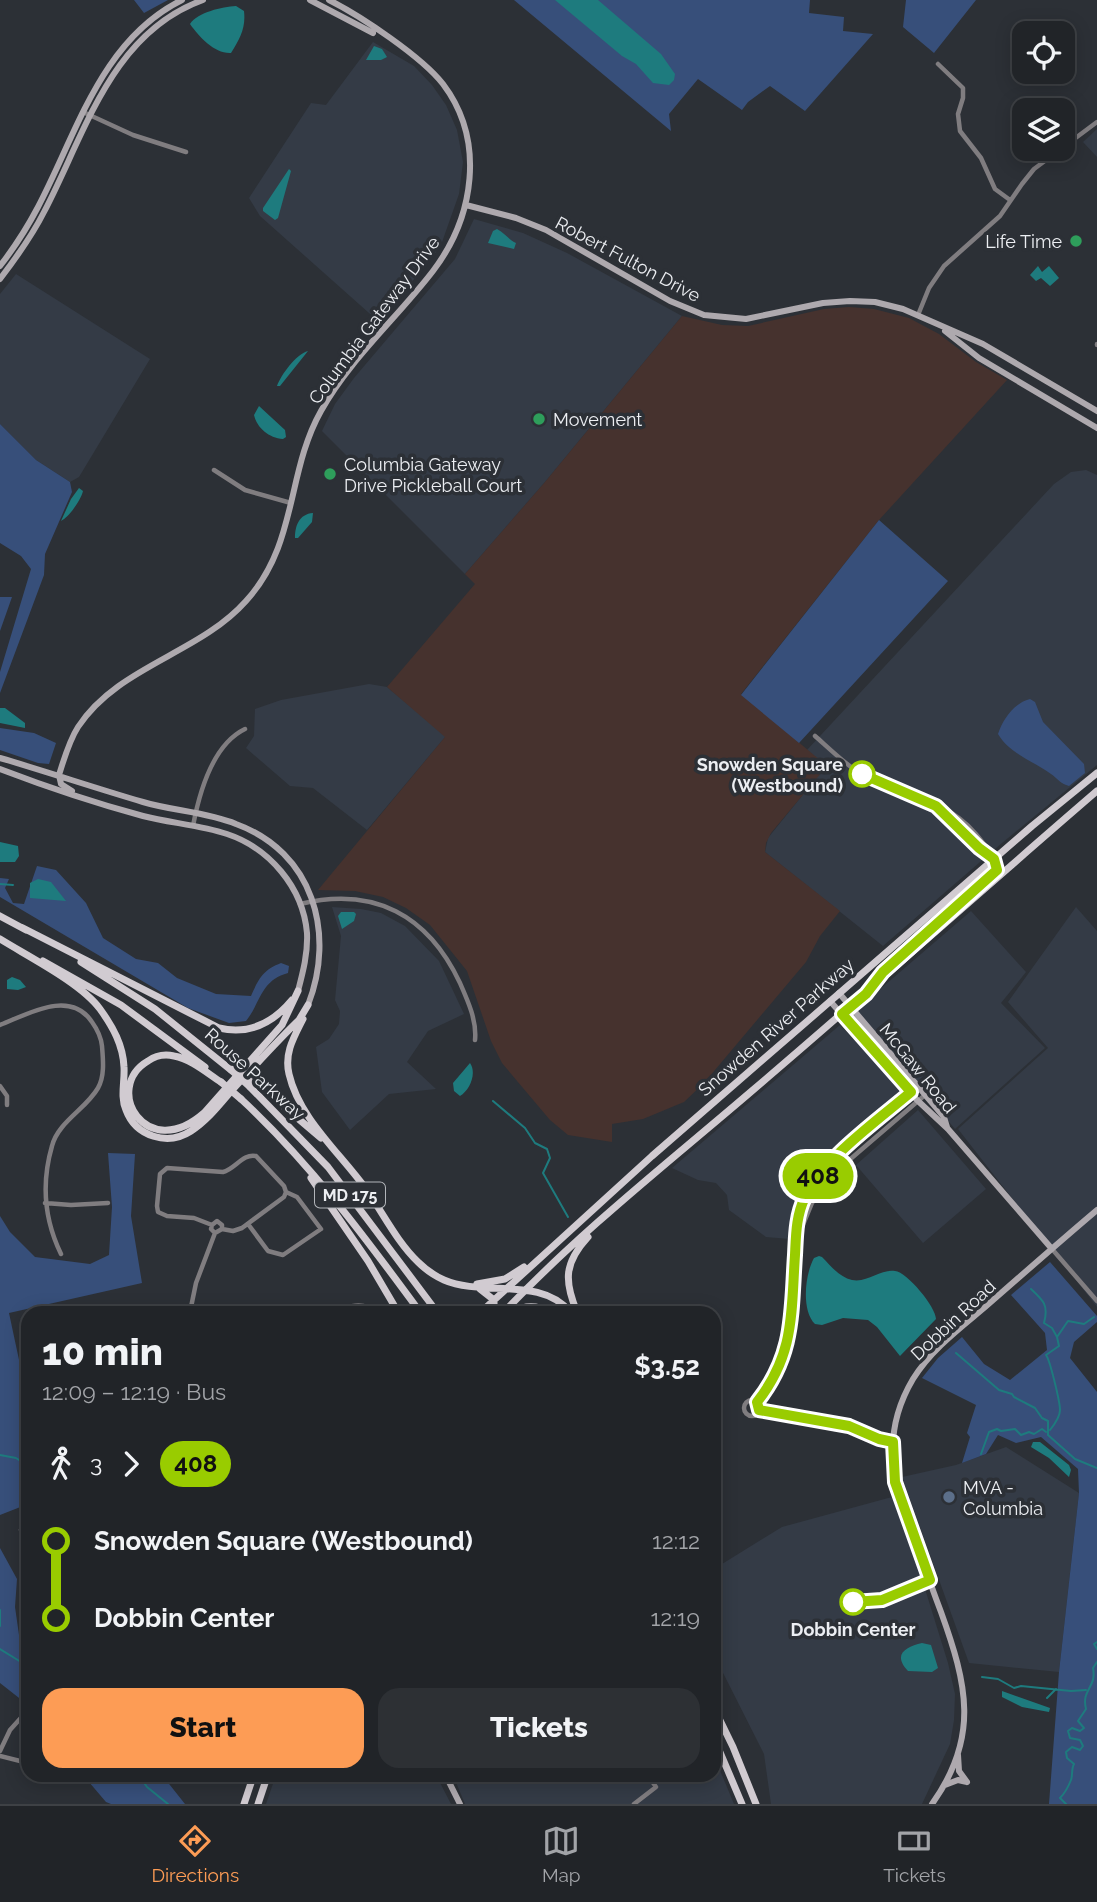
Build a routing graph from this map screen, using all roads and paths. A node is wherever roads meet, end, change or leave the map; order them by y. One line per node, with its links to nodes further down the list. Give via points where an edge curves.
1 (183, 0): 7 (street, via 153,18 122,48 106,69)
2 (203, 0): 7 (street, via 170,16 137,44)
3 (312, 0): 5 (street, Columbia Gateway Drive)
4 (329, 0): 5 (street, Columbia Gateway Drive)
5 (408, 52): 11 (street, Columbia Gateway Drive, via 443,83 462,118 471,162)
6 (938, 64): 10 (street, via 963,88 958,121 962,136 981,158 995,189)
7 (87, 114): 9 (street); 12 (street, via 39,206); 13 (street, via 41,217)
8 (1097, 122): 10 (street, via 1034,169)
9 (186, 152)
10 (1010, 200): 14 (street, via 990,228 938,274)
11 (466, 205): 14 (street, Robert Fulton Drive, via 546,230 670,301 704,315 746,319 850,300); 19 (street, Columbia Gateway Drive, via 442,259 325,403 309,435)
12 (0, 266)
13 (0, 279)
14 (918, 315): 15 (street, Robert Fulton Drive)
15 (941, 327): 16 (street, Robert Fulton Drive, via 983,344); 17 (street, Robert Fulton Drive, via 979,358)
16 (1097, 411)
17 (1097, 428)
18 (214, 470): 19 (street, via 245,490)
19 (292, 503): 25 (street, Columbia Gateway Drive, via 281,544 249,598 213,631 123,682 102,699 77,728)
20 (244, 729): 28 (street, via 213,765)
21 (815, 736): 30 (street, via 870,779 957,816 986,843)
22 (0, 758): 25 (street)
23 (0, 769): 27 (street)
24 (1097, 773): 30 (main road, Snowden River Parkway)
25 (59, 775): 27 (street, via 63,786); 28 (street)
26 (1097, 792): 31 (main road, Snowden River Parkway)
27 (92, 800): 29 (street)
28 (195, 814): 29 (street); 32 (street, via 239,824 272,844 298,872)
29 (193, 826): 33 (street, via 225,833 255,848 281,872)
30 (994, 859): 31 (street); 38 (main road, Snowden River Parkway); 39 (main road, via 997,870 883,972)
31 (1005, 872): 39 (main road, Snowden River Parkway)
32 (313, 901): 33 (street); 41 (street, via 321,953); 45 (street, via 365,900 401,913 419,926 456,975 472,1014)
33 (300, 904): 37 (street, via 307,940)
34 (0, 916): 35 (main road, Rouse Parkway / MD 175)
35 (23, 928): 37 (main road, via 226,1029 253,1029 270,1021); 47 (main road, Rouse Parkway / MD 175, bridge, via 128,991)
36 (0, 939): 41 (main road, via 98,1006 121,1048 125,1108 141,1131 155,1137 178,1137 202,1123); 46 (main road, Rouse Parkway / MD 175, via 121,1005)
37 (298, 991): 46 (main road, via 282,1025 189,1125 170,1131 151,1128 135,1115 129,1101 136,1071 158,1057 183,1059)
38 (839, 993): 40 (main road, Snowden River Parkway); 42 (street, McGaw Road)
39 (866, 994): 42 (main road, Snowden River Parkway)
40 (830, 1001): 43 (street, McGaw Road); 58 (main road, Snowden River Parkway)
41 (309, 1005): 56 (main road, via 289,1049 289,1074 306,1110)
42 (850, 1007): 43 (main road, Snowden River Parkway); 49 (street, McGaw Road)
43 (842, 1014): 50 (street, McGaw Road); 61 (main road, Snowden River Parkway)
44 (0, 1025): 59 (street, via 53,1006 72,1007 93,1023 101,1041 103,1075 95,1092 53,1140)
45 (475, 1040)
46 (221, 1082): 55 (main road, Rouse Parkway / MD 175, bridge)
47 (253, 1085): 56 (main road, via 302,1121); 79 (main road, Rouse Parkway / MD 175, via 328,1167)
48 (0, 1086): 53 (street)
49 (918, 1086): 50 (street); 51 (street, McGaw Road)
50 (911, 1092): 52 (street, McGaw Road); 67 (street, via 817,1177 804,1198)
51 (925, 1094): 52 (street); 54 (street, McGaw Road, via 944,1117)
52 (918, 1100): 54 (street, McGaw Road); 67 (street, via 825,1183)
53 (7, 1105)
54 (947, 1129): 68 (street, McGaw Road)
55 (295, 1154): 77 (main road); 78 (main road, Rouse Parkway / MD 175)
56 (344, 1161): 70 (main road, via 417,1261)
57 (286, 1192): 63 (street); 63 (street, via 297,1197 321,1229 283,1255 268,1251); 64 (street, via 253,1155 223,1172 163,1169 158,1212)
58 (607, 1196): 70 (main road, via 518,1272 491,1283); 72 (main road, Snowden River Parkway)
59 (45, 1203): 60 (street); 69 (street)
60 (108, 1203)
61 (614, 1209): 73 (main road, Snowden River Parkway); 84 (main road, via 571,1260 568,1283)
62 (1097, 1210): 68 (street, Dobbin Road)
63 (248, 1224): 65 (street, via 233,1231)
64 (212, 1225): 65 (street, via 219,1222); 66 (street)
65 (222, 1229): 66 (street)
66 (215, 1233): 76 (street)
67 (795, 1244): 85 (street, via 784,1356)
68 (1052, 1249): 75 (street); 87 (street, Dobbin Road, via 928,1359 902,1403)
69 (61, 1254)
70 (455, 1284): 71 (main road)
71 (479, 1288): 72 (main road); 74 (main road)
72 (505, 1290): 73 (main road); 74 (main road, Snowden River Parkway)
73 (524, 1292): 82 (main road, Snowden River Parkway); 83 (main road, via 550,1296)
74 (494, 1300): 80 (main road, Snowden River Parkway); 81 (main road)
75 (1097, 1301)
76 (191, 1306)
77 (394, 1306)
78 (415, 1306)
79 (432, 1306)
80 (488, 1306)
81 (494, 1306)
82 (511, 1306)
83 (565, 1306)
84 (575, 1306)
85 (757, 1402): 86 (street); 86 (street, via 747,1402 745,1410 752,1415)
86 (759, 1410): 87 (street, via 849,1426)
87 (893, 1442): 91 (street, Dobbin Road, via 895,1482 961,1675 964,1716)
88 (21, 1718): 90 (street)
89 (721, 1722): 104 (main road)
90 (0, 1753): 93 (street)
91 (958, 1753): 98 (street, Dobbin Road); 98 (street, via 967,1782 958,1780)
92 (721, 1754): 103 (main road)
93 (21, 1760)
94 (251, 1782): 99 (main road)
95 (265, 1782): 100 (main road)
96 (450, 1782): 101 (street)
97 (653, 1782): 102 (street, via 656,1787)
98 (944, 1786): 105 (street, Dobbin Road)
99 (244, 1804)
100 (258, 1804)
101 (460, 1804)
102 (634, 1804)
103 (742, 1804)
104 (758, 1804)
105 (932, 1804)

